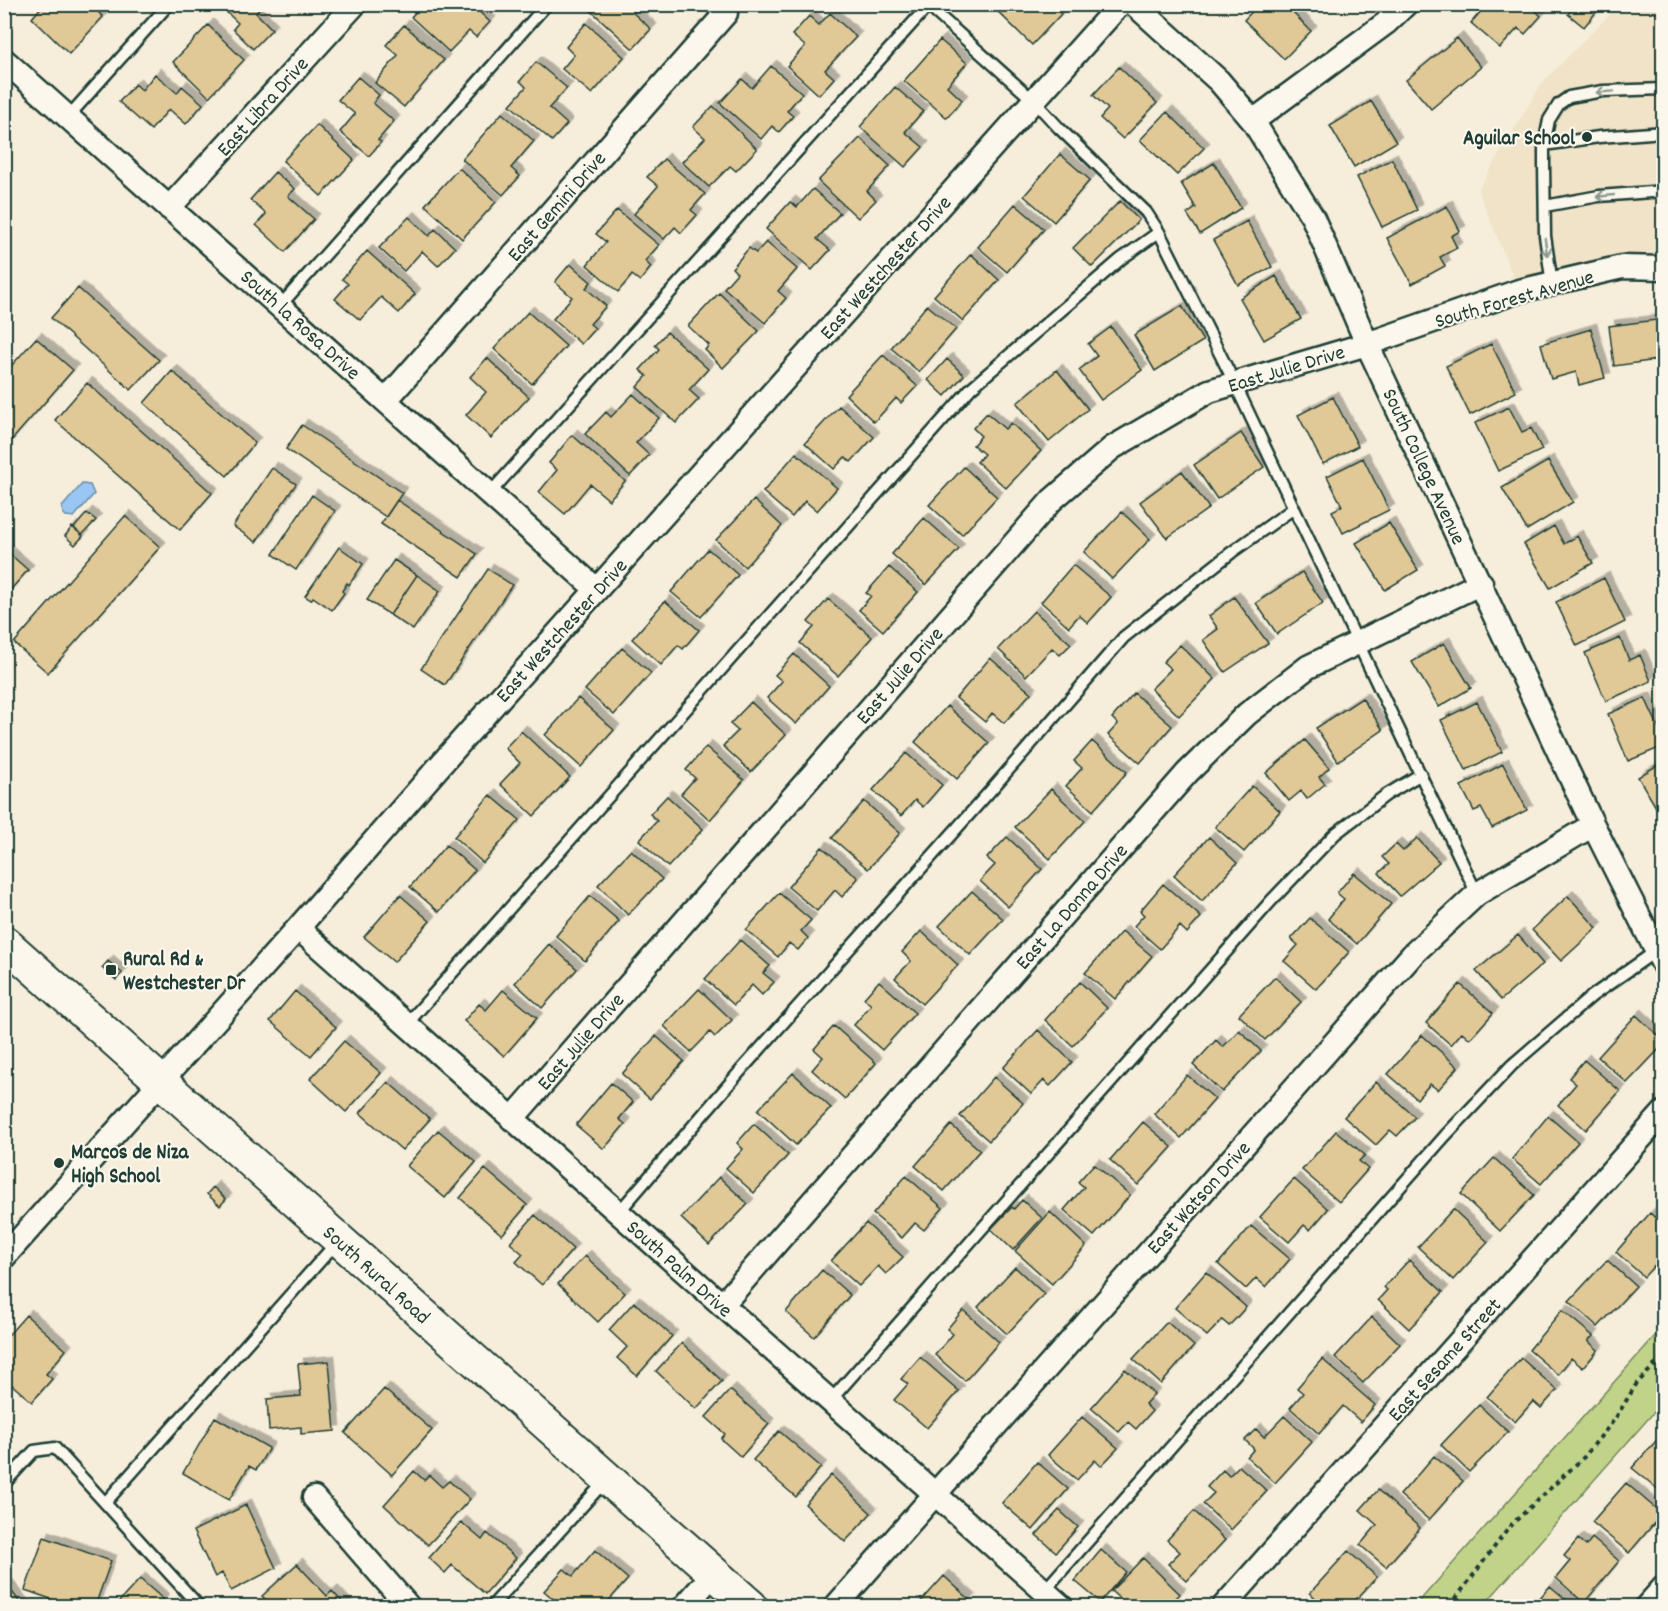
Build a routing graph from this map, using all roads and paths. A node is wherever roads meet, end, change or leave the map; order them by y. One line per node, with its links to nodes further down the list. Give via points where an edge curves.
1 (170, 4): 12 (lane)
2 (355, 4): 18 (street, East Libra Drive)
3 (547, 4): 22 (lane)
4 (1120, 4): 11 (street, East Westchester Drive)
5 (1134, 4): 13 (street, South College Avenue, via 1219,81)
6 (1406, 4): 13 (street)
7 (927, 5): 11 (lane); 26 (lane)
8 (722, 9): 25 (street, East Gemini Drive)
9 (4, 60): 12 (street, South la Rosa Drive)
10 (1664, 89): 15 (lane, one-way to 15, via 1603,91 1569,97 1549,120)
11 (1034, 101): 19 (lane, via 1146,212); 29 (street, East Westchester Drive)
12 (68, 117): 18 (street, South la Rosa Drive)
13 (1253, 121): 23 (street, South College Avenue, via 1313,218)
14 (1664, 132): 15 (lane)
15 (1544, 145): 17 (lane)
16 (1664, 191): 17 (lane, one-way to 17, via 1599,196)
17 (1545, 206): 21 (lane, one-way to 21)
18 (170, 208): 22 (street, South la Rosa Drive)
19 (1159, 232): 24 (lane); 37 (lane, via 1121,259 970,388)
20 (1664, 268): 21 (street, South Forest Avenue, via 1622,267)
21 (1552, 284): 23 (street, South Forest Avenue, via 1520,291)
22 (280, 306): 25 (street, South la Rosa Drive)
23 (1367, 344): 24 (street, East Julie Drive); 28 (street, South College Avenue)
24 (1235, 384): 27 (lane); 40 (street, East Julie Drive, via 1209,391 1112,448 1052,500)
25 (386, 400): 26 (street, South la Rosa Drive)
26 (490, 493): 29 (street, South la Rosa Drive)
27 (1294, 508): 30 (lane); 41 (lane, via 1124,637)
28 (1481, 583): 30 (street, East La Donna Drive); 32 (street, South College Avenue)
29 (597, 589): 34 (street, East Westchester Drive)
30 (1358, 643): 31 (lane); 44 (street, East La Donna Drive, via 1308,667 1247,714 1187,773)
31 (1420, 774): 33 (lane); 46 (lane, via 1335,834 1271,901)
32 (1593, 825): 33 (street, East Watson Drive); 36 (street, South College Avenue)
33 (1477, 894): 49 (street, East Watson Drive, via 1414,953)
34 (298, 928): 37 (street, South Palm Drive); 38 (street, East Westchester Drive)
35 (4, 942): 38 (main road, South Rural Road)
36 (1660, 958): 54 (lane, via 1592,996 1512,1065)
37 (406, 1025): 40 (street, South Palm Drive)
38 (162, 1082): 42 (main road, South Rural Road); 43 (street, East Westchester Drive)
39 (1664, 1112): 62 (street, East Sesame Street)
40 (512, 1119): 41 (street, South Palm Drive)
41 (618, 1213): 44 (street, South Palm Drive)
42 (339, 1240): 47 (main road, South Rural Road); 51 (lane)
43 (4, 1257)
44 (722, 1305): 46 (street, South Palm Drive)
45 (1664, 1356): 63 (path, via 1637,1383 1597,1443 1511,1525)
46 (830, 1401): 49 (street, South Palm Drive)
47 (607, 1478): 52 (main road, South Rural Road); 57 (lane)
48 (4, 1484): 51 (lane, via 34,1451 55,1448)
49 (934, 1494): 54 (street, South Palm Drive); 60 (street, East Watson Drive)
50 (314, 1498): 56 (street)
51 (105, 1503): 55 (lane)
52 (714, 1573): 58 (street); 59 (main road, South Rural Road)
53 (1664, 1587): 64 (street)
54 (1044, 1592): 61 (street, South Palm Drive)
55 (199, 1606)
56 (408, 1606)
57 (492, 1606)
58 (685, 1606)
59 (751, 1606)
60 (836, 1606)
61 (1061, 1606)
62 (1224, 1606)
63 (1450, 1606)
64 (1647, 1606)

